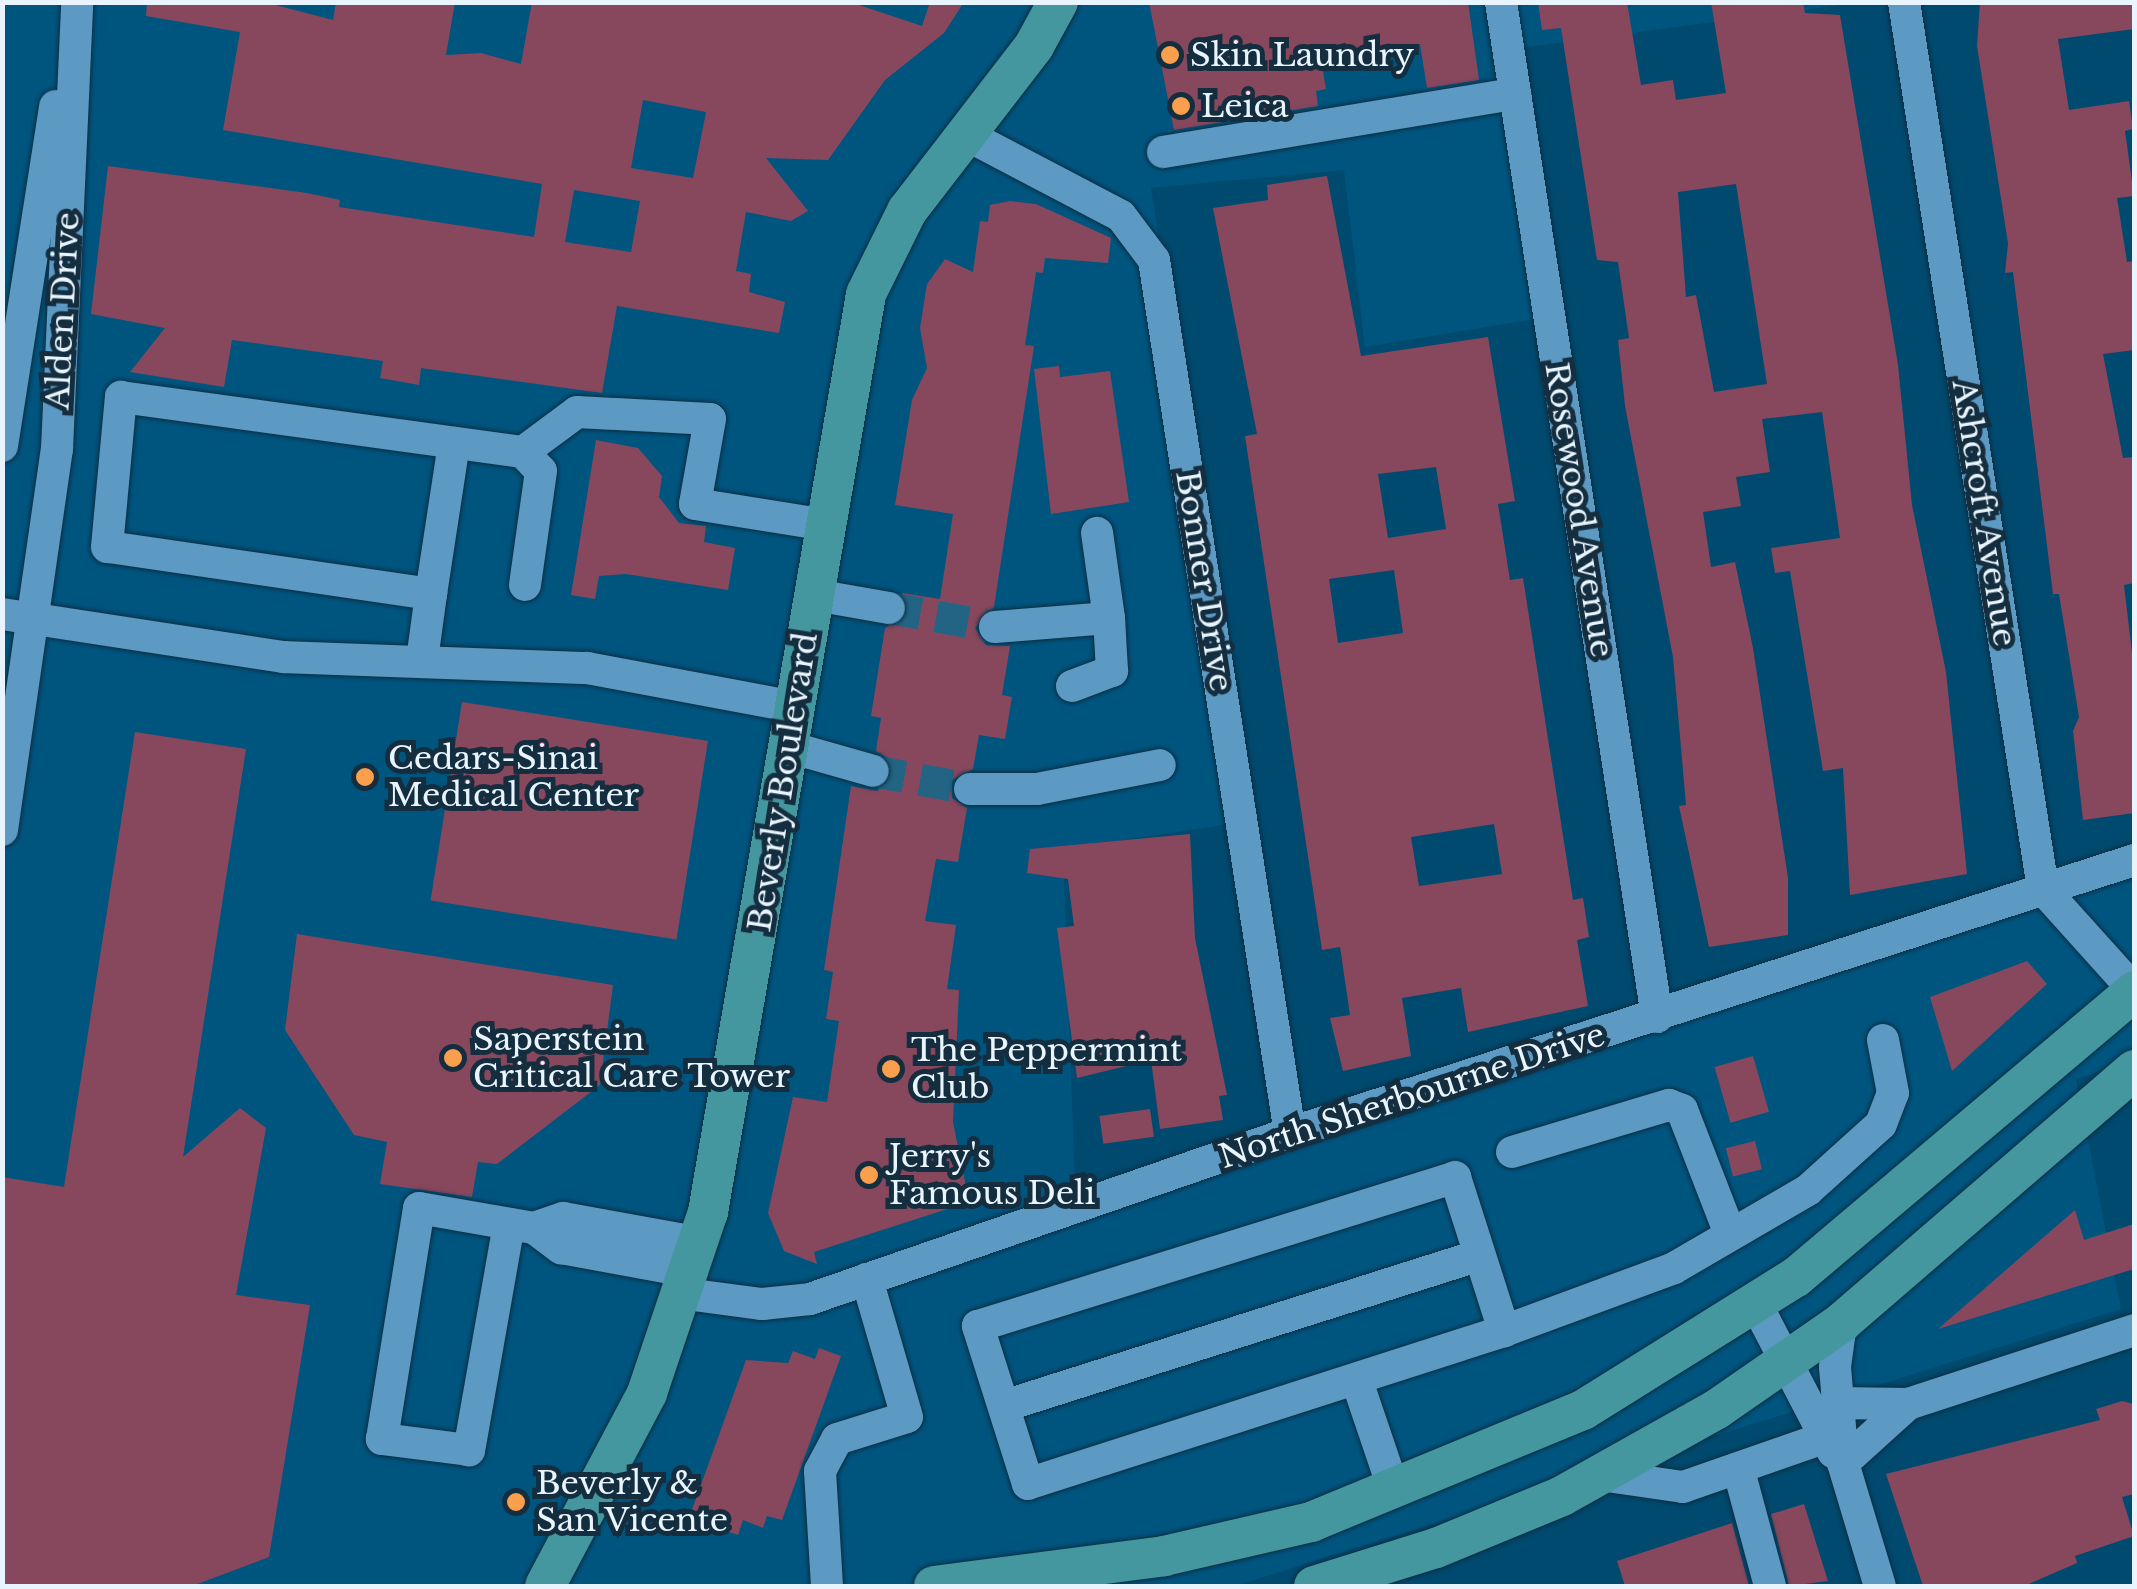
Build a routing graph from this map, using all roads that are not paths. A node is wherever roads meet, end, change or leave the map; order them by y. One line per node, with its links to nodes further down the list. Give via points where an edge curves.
1 (74, 2): 9 (street, Alden Drive); 19 (street, Alden Drive, via 57,449)
2 (1058, 2): 6 (main road, Beverly Boulevard)
3 (1501, 2): 5 (street, Rosewood Avenue)
4 (1904, 2): 30 (street, Ashcroft Avenue)
5 (1515, 94): 7 (street); 32 (street, Rosewood Avenue)
6 (963, 133): 11 (main road, Beverly Boulevard, via 907,210 866,294); 35 (street, Bonner Drive, via 1121,216 1154,260)
7 (1163, 152)
8 (454, 443): 10 (street); 14 (street); 14 (street, via 121,398 107,547)
9 (2, 446)
10 (523, 452): 11 (street, via 577,412 710,419 695,504); 13 (street, via 541,470)
11 (826, 525): 15 (main road, Beverly Boulevard)
12 (1097, 533): 18 (street)
13 (525, 585)
14 (431, 594): 21 (street)
15 (815, 595): 16 (street); 23 (main road, Beverly Boulevard)
16 (888, 608)
17 (2, 614): 19 (street)
18 (1109, 618): 20 (street); 22 (street, via 1112,671)
19 (35, 619): 21 (street, via 284,657); 28 (street, Alden Drive)
20 (995, 626)
21 (422, 660): 23 (street, via 588,668)
22 (1072, 686)
23 (796, 707): 24 (main road, Beverly Boulevard)
24 (789, 747): 26 (street); 40 (main road, Beverly Boulevard)
25 (1160, 765): 27 (street, via 1037,789)
26 (873, 770)
27 (970, 789)
28 (2, 830)
29 (2134, 860): 30 (street, North Sherbourne Drive)
30 (2043, 889): 31 (street); 32 (street, North Sherbourne Drive)
31 (2134, 991): 42 (main road, via 1905,1191)
32 (1657, 1017): 35 (street, North Sherbourne Drive)
33 (1883, 1040): 38 (street, via 1894,1092 1880,1124 1808,1190)
34 (2134, 1070): 43 (main road)
35 (1290, 1133): 41 (street, North Sherbourne Drive)
36 (1512, 1152): 38 (street, via 1669,1105 1682,1110)
37 (522, 1226): 37 (street, North Sherbourne Drive, via 419,1208 382,1439 469,1450); 40 (street, North Sherbourne Drive, via 564,1218)
38 (1730, 1231): 45 (street, via 1674,1268)
39 (1479, 1255): 45 (street); 50 (street); 50 (street, via 1455,1177 978,1326)
40 (693, 1270): 41 (street, North Sherbourne Drive, via 787,1303); 55 (main road, Beverly Boulevard, via 599,1493)
41 (868, 1279): 56 (street, via 907,1417 837,1438 820,1471)
42 (1756, 1304): 46 (street); 54 (main road, via 1582,1410)
43 (1840, 1323): 46 (main road); 48 (street)
44 (2134, 1330): 49 (street)
45 (1504, 1331): 47 (street)
46 (1791, 1359): 51 (street); 53 (main road)
47 (1368, 1378): 50 (street, via 1028,1484); 54 (street)
48 (1838, 1402): 49 (street); 51 (street)
49 (1908, 1404): 51 (street)
50 (1004, 1406)
51 (1832, 1451): 52 (street); 60 (street)
52 (1739, 1472): 53 (street, via 1682,1486); 59 (street)
53 (1600, 1475): 58 (main road, via 1436,1548)
54 (1404, 1486): 57 (main road, via 1310,1522 1164,1556)
55 (544, 1586)
56 (826, 1586)
57 (934, 1586)
58 (1314, 1586)
59 (1770, 1586)
60 (1880, 1586)

